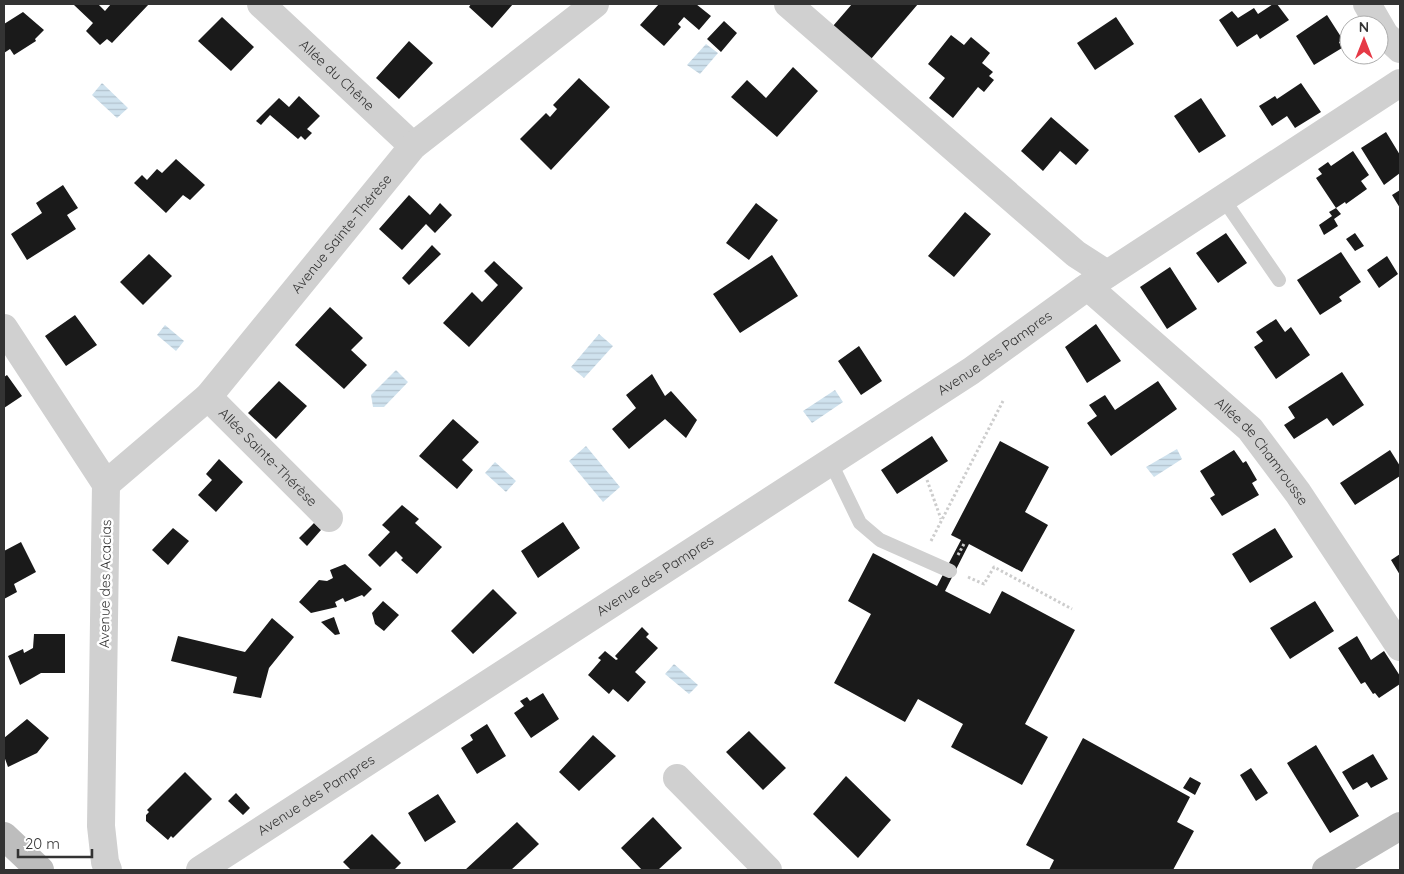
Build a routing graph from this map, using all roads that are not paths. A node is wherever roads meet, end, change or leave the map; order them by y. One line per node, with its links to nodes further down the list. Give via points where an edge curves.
1 (260, 4): 7 (street, Allée du Chêne)
2 (595, 4): 7 (street, Avenue Sainte-Thérèse)
3 (788, 4): 10 (street, via 1076,254)
4 (1368, 4): 5 (street, via 1385,35)
5 (1400, 49)
6 (1400, 83): 8 (street, Avenue des Pampres)
7 (413, 146): 12 (street, Avenue Sainte-Thérèse)
8 (1224, 200): 9 (lane); 10 (street, Avenue des Pampres)
9 (1279, 280)
10 (1098, 281): 13 (street, Avenue des Pampres, via 971,371); 17 (street, Allée de Chamrousse, via 1250,430 1298,493)
11 (4, 328): 14 (street)
12 (208, 397): 14 (street, Avenue Sainte-Thérèse); 15 (street, Allée Sainte-Thérèse)
13 (830, 462): 16 (lane, via 860,523 880,540); 23 (street, Avenue des Pampres)
14 (106, 484): 22 (street, Avenue des Acacias, via 101,826)
15 (329, 518)
16 (950, 571)
17 (1400, 647)
18 (677, 778): 24 (street)
19 (1400, 826): 25 (street)
20 (4, 836): 21 (street)
21 (40, 870)
22 (108, 870)
23 (200, 870)
24 (768, 870)
25 (1326, 870)

